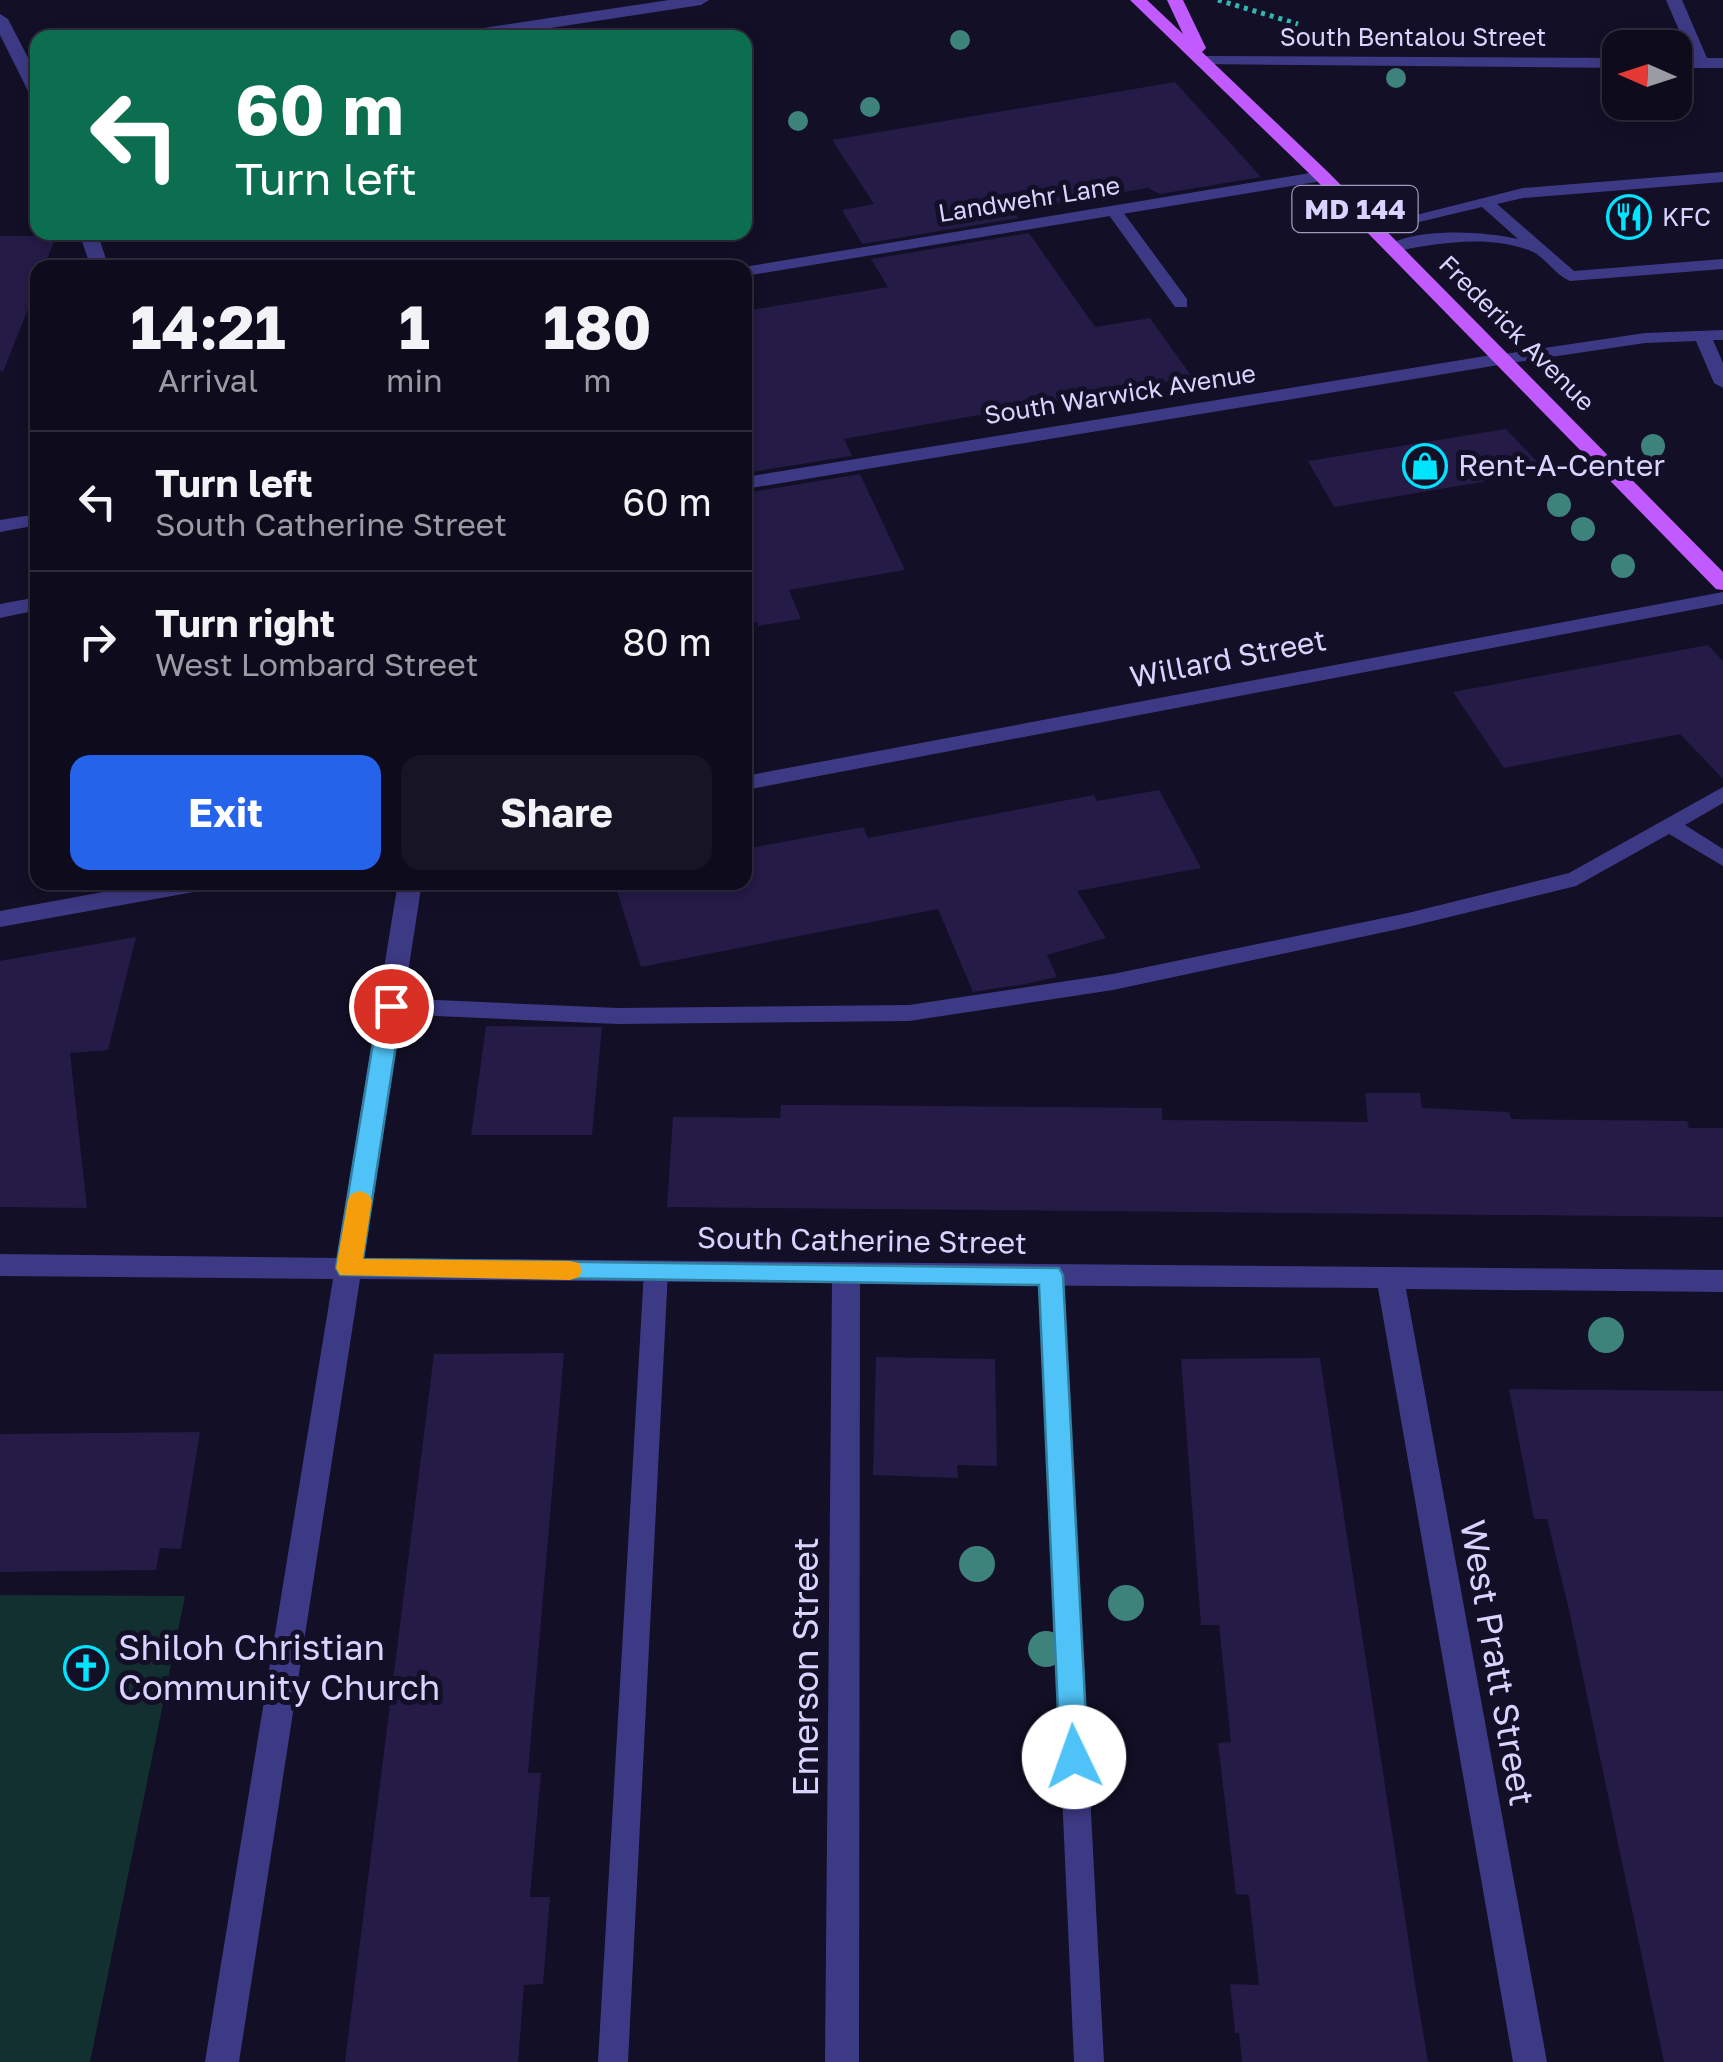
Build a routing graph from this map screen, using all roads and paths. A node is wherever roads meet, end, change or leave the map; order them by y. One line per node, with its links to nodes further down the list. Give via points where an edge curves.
1 (701, 0): 8 (street)
2 (1138, 0): 9 (main road, Frederick Avenue / MD 144)
3 (1175, 0): 9 (main road, MD 144)
4 (1218, 0): 7 (path)
5 (1674, 0): 12 (street)
6 (0, 19): 14 (street)
7 (1306, 27)
8 (503, 30)
9 (1205, 61): 10 (street, South Bentalou Street); 15 (main road, Frederick Avenue / MD 144)
10 (1602, 63)
11 (1692, 63): 12 (street)
12 (1701, 63): 13 (street)
13 (1723, 63)
14 (30, 79)
15 (1322, 176): 18 (street, Landwehr Lane); 19 (main road, Frederick Avenue / MD 144)
16 (1723, 177): 17 (lane)
17 (1485, 202): 19 (lane); 21 (lane)
18 (1114, 211): 23 (street, Landwehr Lane); 24 (lane)
19 (1373, 228): 20 (main road, Frederick Avenue / MD 144)
20 (1393, 247): 21 (lane, via 1471,236); 27 (main road, Frederick Avenue / MD 144)
21 (1543, 252): 22 (lane, via 1570,276)
22 (1723, 264)
23 (752, 270)
24 (1181, 303)
25 (1702, 335): 26 (lane); 27 (lane); 28 (lane)
26 (1723, 335)
27 (1504, 359): 29 (street, South Warwick Avenue); 32 (main road, Frederick Avenue / MD 144)
28 (1723, 384)
29 (752, 482)
30 (30, 520): 31 (lane)
31 (0, 526)
32 (1723, 584)
33 (1723, 598): 36 (street, Willard Street)
34 (30, 604): 35 (street)
35 (0, 611)
36 (752, 782)
37 (1723, 794): 38 (lane)
38 (1670, 825): 39 (lane); 43 (lane, via 1576,879 1113,982 909,1014 618,1016)
39 (1723, 859)
40 (160, 890): 42 (street)
41 (409, 890): 43 (street)
42 (0, 919)
43 (391, 1006): 45 (street)
44 (0, 1265): 45 (street, South Catherine Street)
45 (349, 1268): 46 (street, South Catherine Street); 51 (street)
46 (656, 1271): 47 (street, South Catherine Street); 52 (lane)
47 (846, 1273): 48 (street, South Catherine Street); 53 (street, Emerson Street)
48 (1051, 1275): 49 (street, South Catherine Street); 54 (lane)
49 (1390, 1278): 50 (street, South Catherine Street); 55 (street, West Pratt Street)
50 (1723, 1281)
51 (222, 2062)
52 (613, 2062)
53 (842, 2062)
54 (1089, 2062)
55 (1530, 2062)

